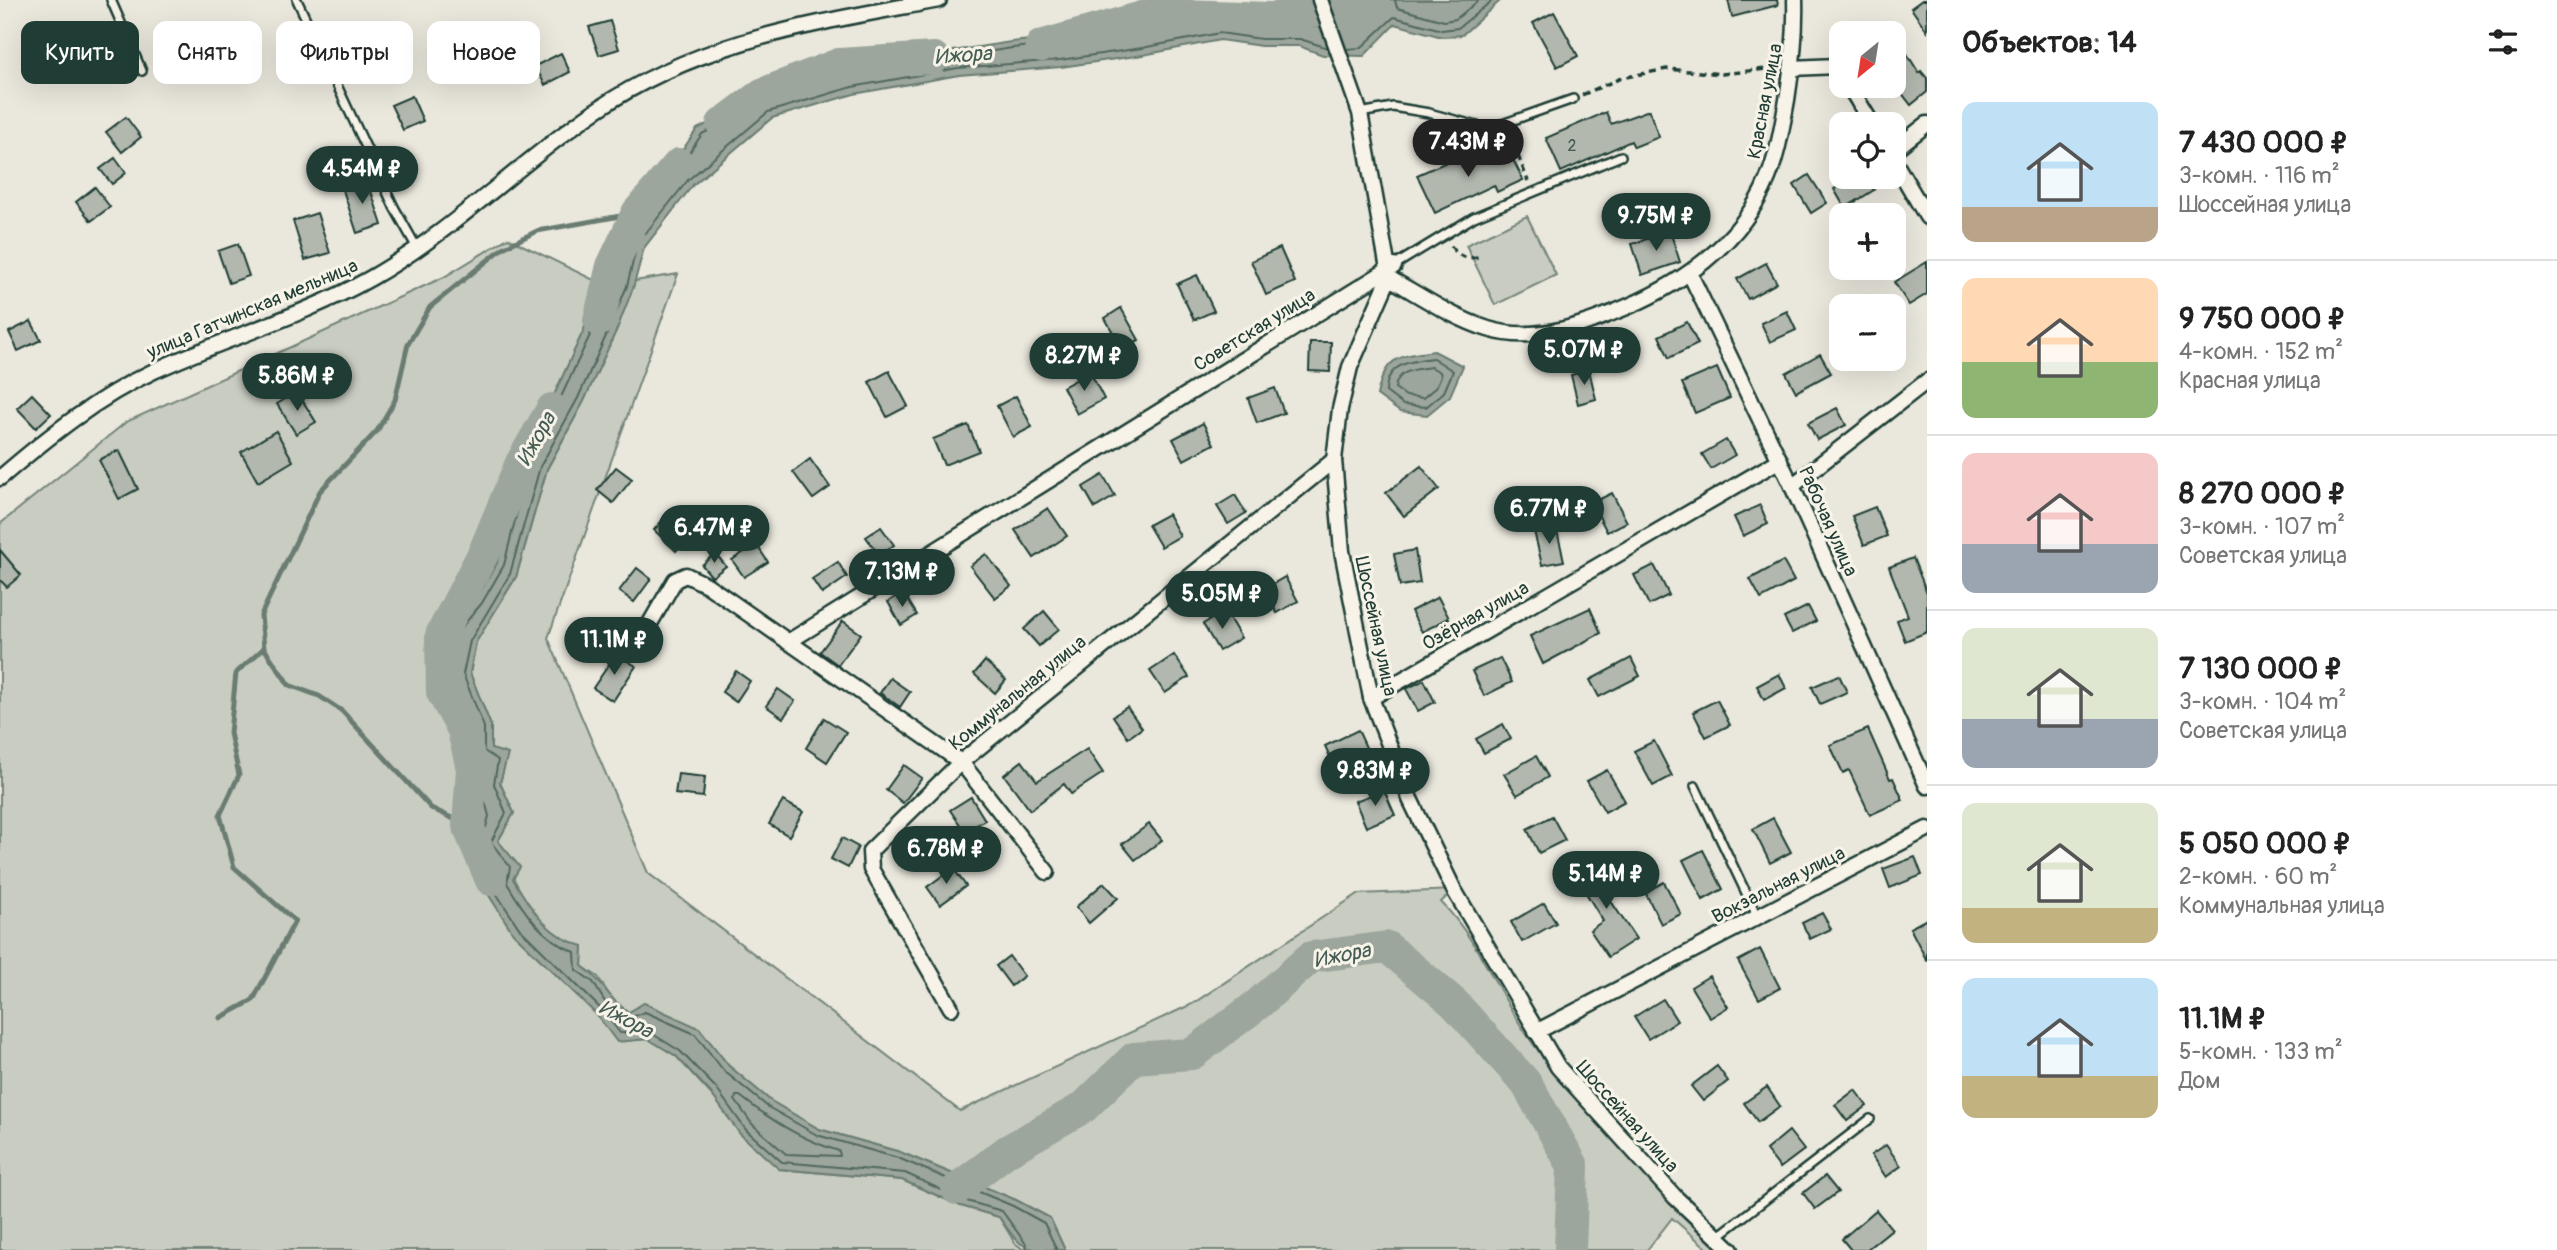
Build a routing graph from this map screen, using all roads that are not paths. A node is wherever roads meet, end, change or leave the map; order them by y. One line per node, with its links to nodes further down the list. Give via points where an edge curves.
1 (111, 0): 8 (lane)
2 (297, 0): 16 (lane)
3 (939, 0): 16 (street, улица Гатчинская мельница, via 811,24 694,57 595,111)
4 (1320, 0): 10 (street)
5 (1795, 0): 7 (street, Красная улица, via 1797,36)
6 (1829, 66): 7 (street)
7 (1792, 68): 18 (street, Красная улица, via 1781,138 1768,179 1737,227)
8 (142, 71)
9 (1573, 99): 10 (lane, via 1488,129 1394,107)
10 (1360, 113): 17 (street)
11 (1927, 124): 12 (street)
12 (1906, 141)
13 (1621, 156): 17 (lane, Советская улица, via 1474,218)
14 (1906, 181): 15 (street)
15 (1927, 217)
16 (417, 248): 22 (street, улица Гатчинская мельница, via 372,278 304,310 152,371 79,413)
17 (1391, 271): 18 (street, Красная улица, via 1449,312 1489,330 1535,334 1592,321 1642,301); 20 (street, Шоссейная улица, via 1350,367); 24 (street, Советская улица)
18 (1690, 274): 21 (street, Рабочая улица)
19 (1927, 382): 23 (street)
20 (1334, 460): 26 (street, Шоссейная улица, via 1342,551); 27 (street, Коммунальная улица)
21 (1780, 460): 23 (street, Рабочая улица); 26 (street, Озёрная улица)
22 (0, 478)
23 (1792, 486): 29 (street, Рабочая улица)
24 (788, 642): 25 (street, via 687,575 676,580); 27 (street)
25 (634, 651)
26 (1371, 698): 34 (street, Шоссейная улица, via 1410,799 1454,890)
27 (961, 762): 31 (street); 33 (street, Коммунальная улица, via 870,851 871,869)
28 (1695, 786): 32 (lane)
29 (1927, 786)
30 (1927, 829): 32 (street, Вокзальная улица)
31 (1047, 872)
32 (1757, 916): 34 (street, Вокзальная улица)
33 (951, 1008)
34 (1536, 1032): 36 (street, Шоссейная улица, via 1583,1098)
35 (1870, 1119): 36 (lane)
36 (1716, 1237): 37 (street, Шоссейная улица)
37 (1731, 1250)

